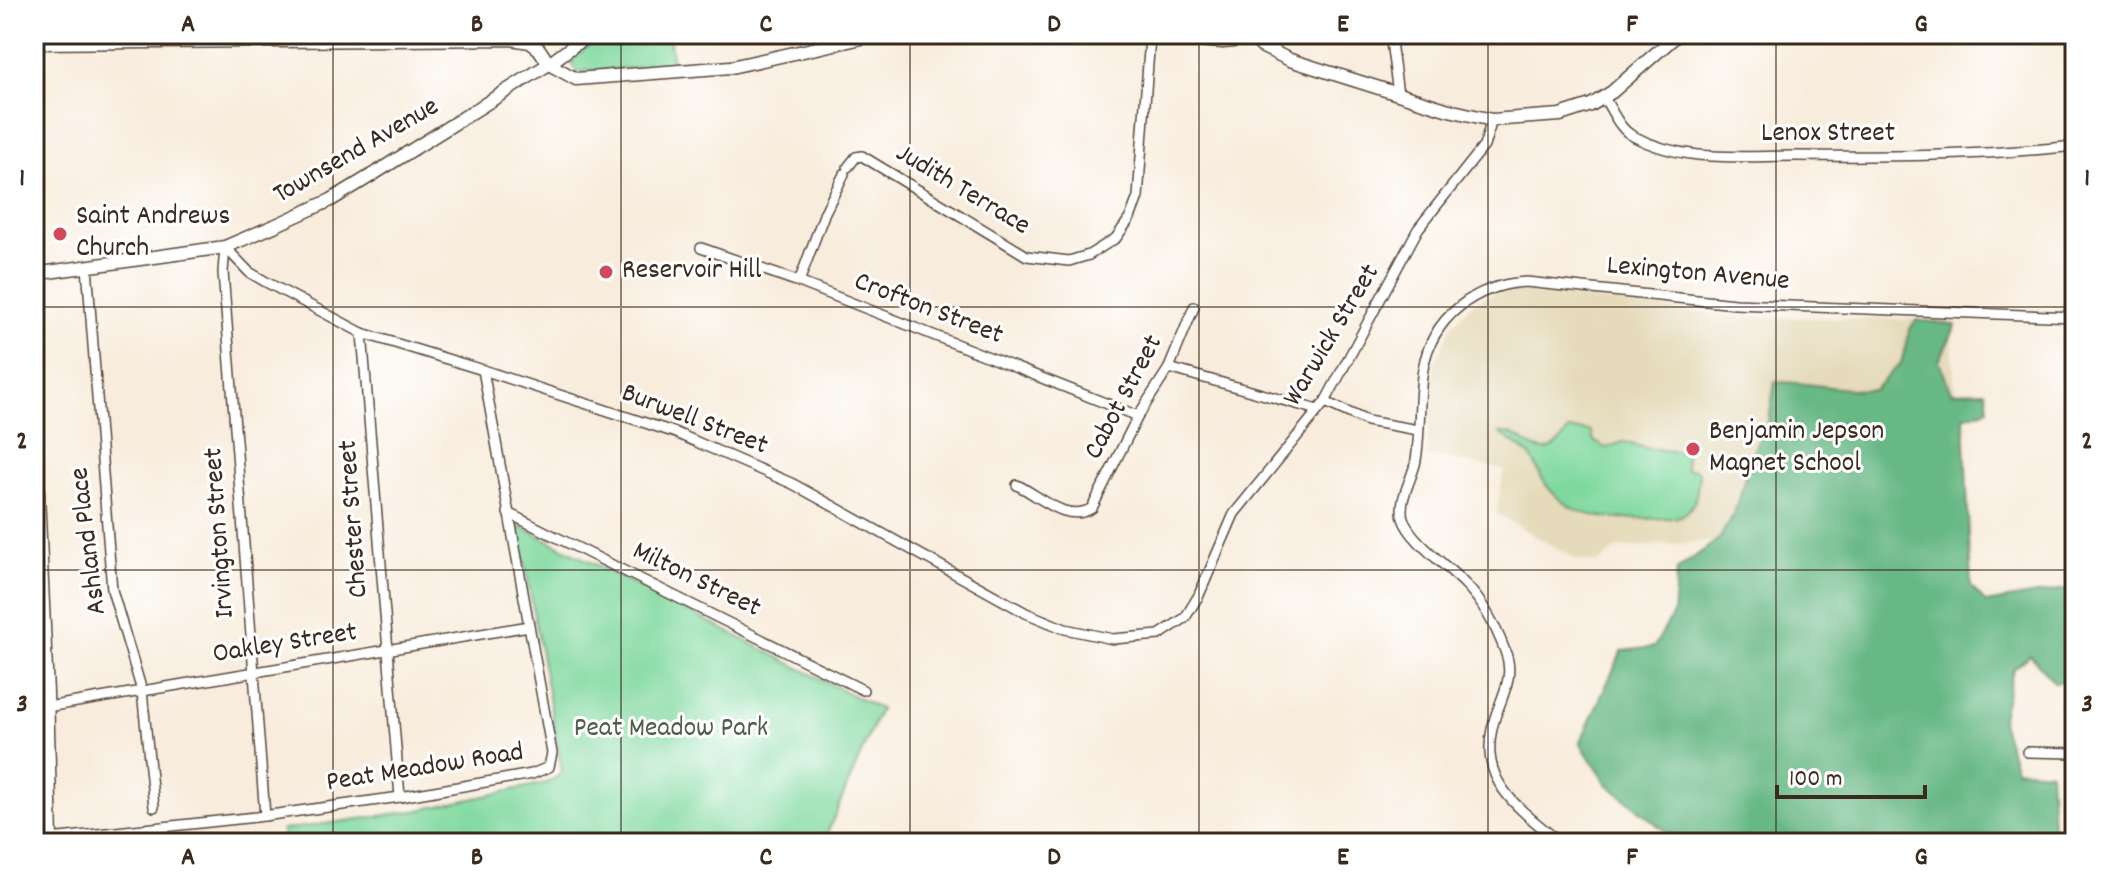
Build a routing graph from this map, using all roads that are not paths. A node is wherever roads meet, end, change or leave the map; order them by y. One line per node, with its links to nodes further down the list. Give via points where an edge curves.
1 (589, 34): 9 (main road, Townsend Avenue)
2 (880, 34): 9 (main road, via 731,67 576,79)
3 (1128, 34): 7 (main road)
4 (1249, 34): 7 (main road, via 1223,42); 10 (main road, via 1290,60)
5 (1390, 34): 10 (street)
6 (1678, 34): 11 (main road)
7 (1150, 37): 18 (street, Judith Terrace, via 1138,197 1116,238 1069,261 1027,256 862,156 846,171 825,212)
8 (34, 43): 9 (main road, via 511,39 530,42)
9 (549, 64): 14 (main road, Townsend Avenue, via 331,200)
10 (1398, 94): 12 (main road)
11 (1604, 98): 12 (main road, via 1567,114); 13 (street, Lenox Street, via 1630,135 1668,149 1726,159 1967,155)
12 (1492, 120): 24 (street, Warwick Street, via 1484,146 1418,229)
13 (2075, 146)
14 (225, 247): 16 (main road, Townsend Avenue); 21 (street, Burwell Street, via 257,277); 34 (street, Irvington Street)
15 (701, 248): 18 (street, Crofton Street)
16 (87, 267): 17 (main road, Townsend Avenue); 36 (street, Ashland Place, via 112,590)
17 (34, 274)
18 (799, 282): 25 (street, Crofton Street)
19 (1194, 307): 22 (street, Cabot Street)
20 (2075, 317): 27 (street, Lexington Avenue, via 1735,304 1540,283 1505,284 1458,307 1432,340 1423,368)
21 (362, 333): 23 (street, Burwell Street); 33 (street, Chester Street)
22 (1169, 368): 24 (street); 25 (street, Cabot Street)
23 (483, 370): 30 (street, Peat Meadow Road); 32 (street, Burwell Street, via 676,433 757,468 1065,629 1113,639)
24 (1322, 406): 27 (street); 32 (street, Warwick Street, via 1234,514 1185,618 1172,629)
25 (1138, 416): 28 (street, Cabot Street, via 1092,508 1085,512 1071,514)
26 (34, 428): 29 (main road)
27 (1418, 430): 45 (street, Lexington Avenue, via 1402,517 1489,615 1510,673 1489,741 1494,774 1505,795)
28 (1017, 485)
29 (36, 513): 37 (main road)
30 (508, 513): 31 (street, Peat Meadow Road); 35 (street, Milton Street)
31 (529, 626): 33 (street, Oakley Street); 40 (street, Peat Meadow Road, via 552,753 549,767)
32 (1145, 638)
33 (387, 650): 34 (street, Oakley Street); 40 (street, Chester Street)
34 (254, 673): 36 (street, Oakley Street); 42 (street, Irvington Street)
35 (863, 690)
36 (142, 691): 37 (street, Oakley Street); 41 (street, Ashland Place)
37 (47, 707): 44 (main road)
38 (2027, 752): 39 (street)
39 (2075, 753)
40 (400, 797): 42 (street, Peat Meadow Road)
41 (154, 807)
42 (265, 816): 44 (street, Peat Meadow Road)
43 (34, 820): 44 (main road)
44 (50, 841)
45 (1561, 843)

